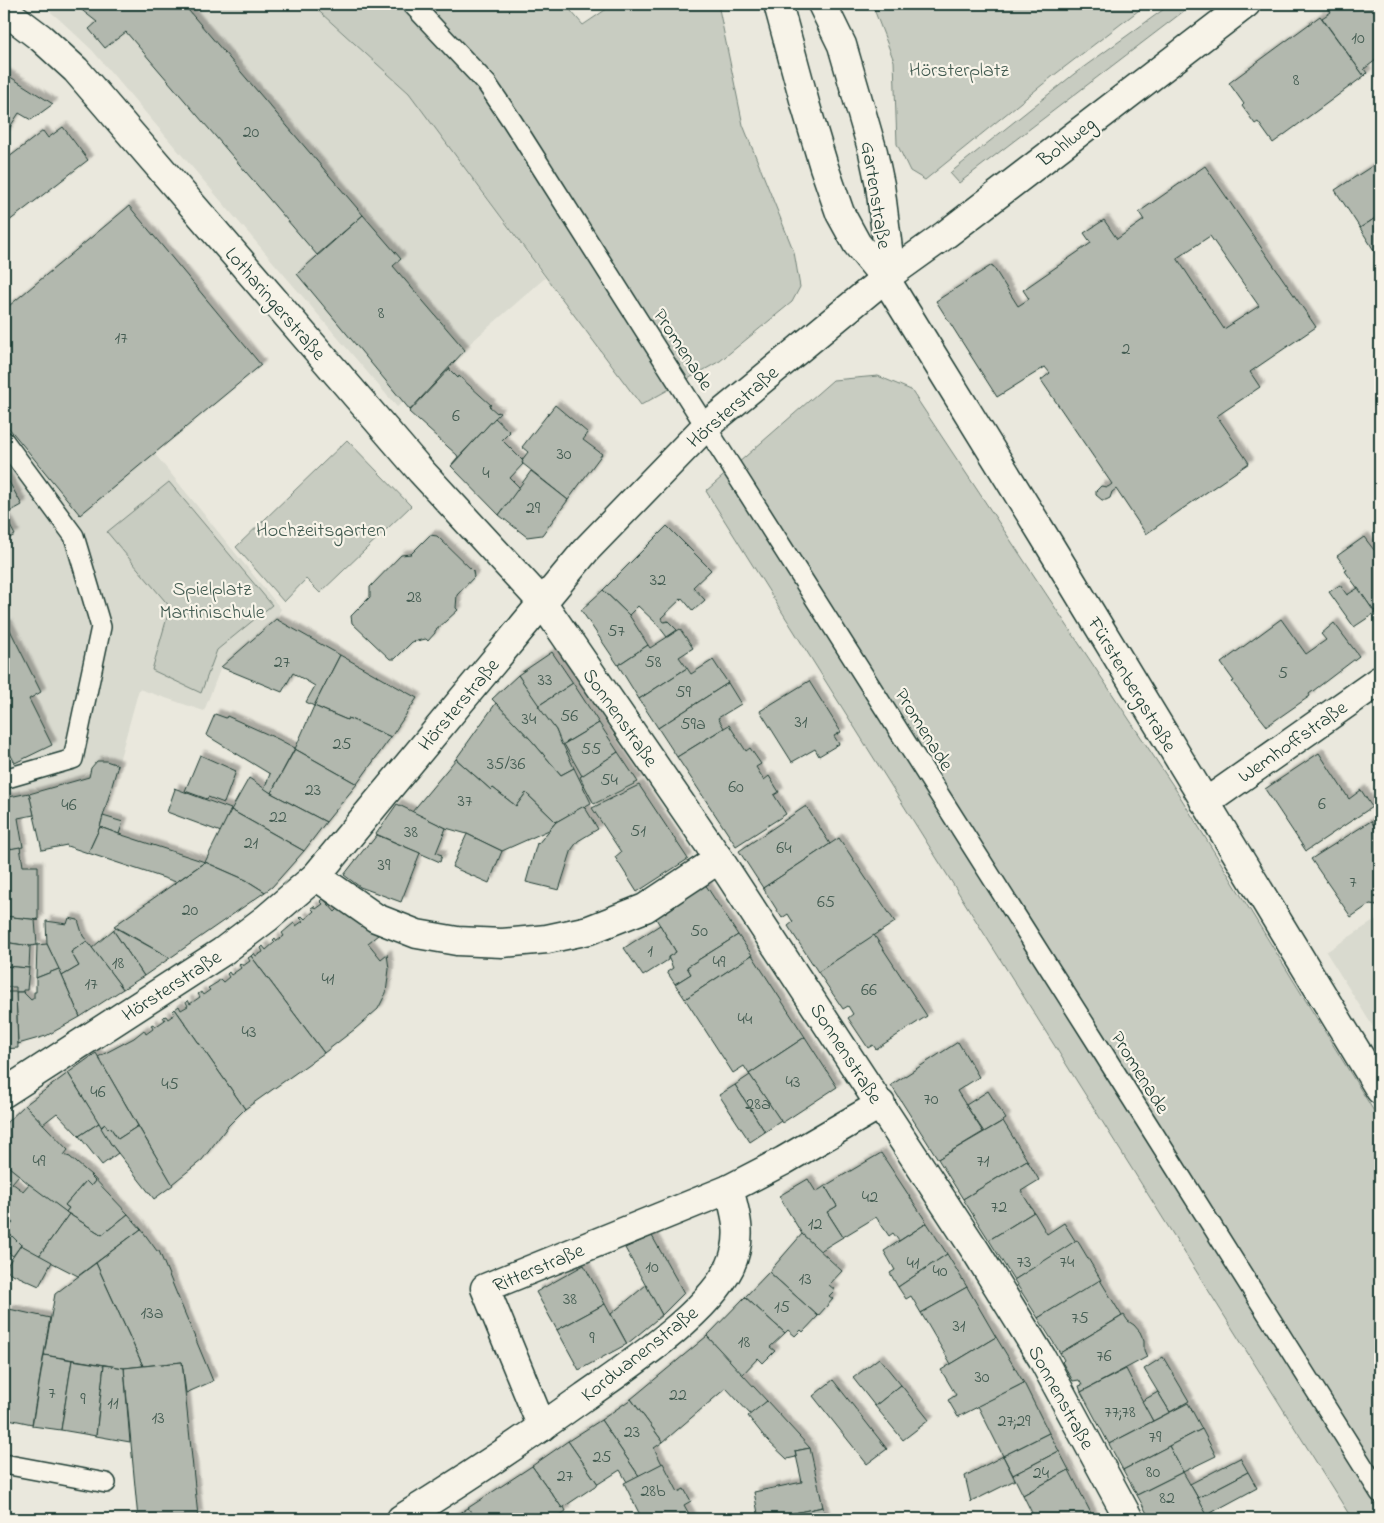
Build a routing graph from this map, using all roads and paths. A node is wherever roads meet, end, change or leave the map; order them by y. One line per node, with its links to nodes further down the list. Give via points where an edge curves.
1 (412, 4): 7 (lane, Promenade, via 487,84)
2 (778, 4): 6 (street, Gartenstraße, via 806,107 840,212 857,244)
3 (822, 4): 6 (street, Gartenstraße, via 842,46 873,152 888,249)
4 (1246, 4): 6 (street, Bohlweg)
5 (4, 10): 9 (street, Lotharingerstraße, via 76,70 421,471)
6 (885, 278): 7 (street, Hörsterstraße); 12 (street, Fürstenbergstraße, via 1044,536)
7 (706, 426): 9 (street, Hörsterstraße, via 586,550); 22 (lane, Promenade)
8 (4, 441): 11 (lane, via 74,536 101,626 73,759)
9 (542, 602): 13 (street, Sonnenstraße); 14 (street, Hörsterstraße)
10 (1380, 680): 12 (street, Wemhoffstraße)
11 (4, 779)
12 (1211, 797): 15 (street, Fürstenbergstraße)
13 (720, 859): 14 (street, via 646,908 588,930 547,939 502,943 457,941 417,934 376,918); 17 (street, Sonnenstraße)
14 (316, 876): 16 (street, Hörsterstraße, via 222,952)
15 (1380, 1090)
16 (4, 1093)
17 (881, 1104): 18 (street); 24 (street, Sonnenstraße, via 1042,1358)
18 (729, 1189): 19 (street, Korduanenstraße, via 738,1235 730,1266 716,1288 697,1310 658,1343); 19 (street, Ritterstraße, via 484,1288)
19 (542, 1427): 23 (street, Korduanenstraße)
20 (4, 1464): 21 (lane)
21 (106, 1483)
22 (1380, 1493)
23 (401, 1519)
24 (1129, 1519)

